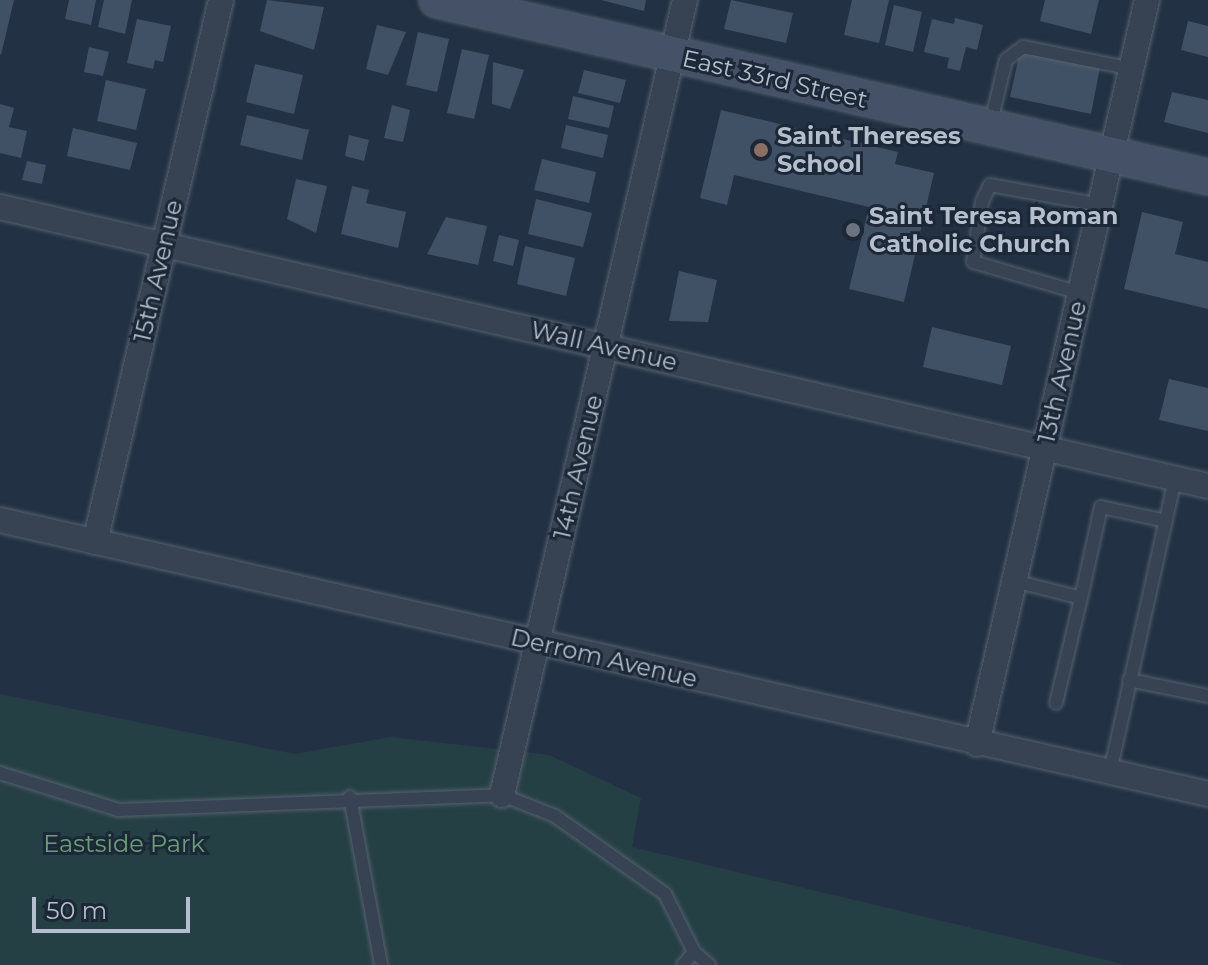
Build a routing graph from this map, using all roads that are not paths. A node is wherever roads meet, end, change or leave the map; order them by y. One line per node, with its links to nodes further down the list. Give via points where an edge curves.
1 (221, 0): 12 (street, 15th Avenue)
2 (437, 0): 5 (main road, East 33rd Street)
3 (685, 0): 5 (street, 14th Avenue)
4 (1147, 0): 6 (street, 13th Avenue)
5 (672, 55): 7 (main road, East 33rd Street); 14 (street, 14th Avenue)
6 (1132, 69): 7 (lane, via 1023,47 1006,60); 8 (street, 13th Avenue)
7 (990, 128): 8 (main road, East 33rd Street)
8 (1112, 156): 9 (main road, East 33rd Street); 10 (street, 13th Avenue)
9 (1208, 177)
10 (1100, 205): 13 (street, 13th Avenue); 13 (lane, via 990,185 982,202 973,262)
11 (0, 207): 12 (street, Wall Avenue)
12 (164, 246): 14 (street, Wall Avenue); 20 (street, 15th Avenue)
13 (1080, 293): 15 (street, 13th Avenue)
14 (605, 347): 15 (street, Wall Avenue); 23 (street, 14th Avenue)
15 (1045, 448): 16 (street, Wall Avenue); 21 (street, 13th Avenue)
16 (1175, 479): 17 (street, Wall Avenue); 19 (lane)
17 (1208, 486)
18 (0, 520): 20 (street, Derrom Avenue)
19 (1166, 521): 22 (lane, via 1101,507); 24 (lane)
20 (95, 542): 23 (street, Derrom Avenue)
21 (1014, 581): 22 (lane); 27 (street, 13th Avenue)
22 (1081, 598): 26 (lane)
23 (537, 642): 27 (street, Derrom Avenue); 31 (street, 14th Avenue)
24 (1129, 680): 25 (lane); 28 (lane)
25 (1208, 696)
26 (1056, 703)
27 (977, 744): 28 (street, Derrom Avenue)
28 (1110, 772): 30 (street, Derrom Avenue)
29 (0, 773): 32 (lane, via 119,810)
30 (1208, 794)
31 (502, 795): 32 (lane); 33 (lane, via 555,816 665,894)
32 (350, 797): 34 (lane)
33 (694, 952): 35 (lane); 36 (lane)
34 (381, 965)
35 (683, 965)
36 (709, 965)

